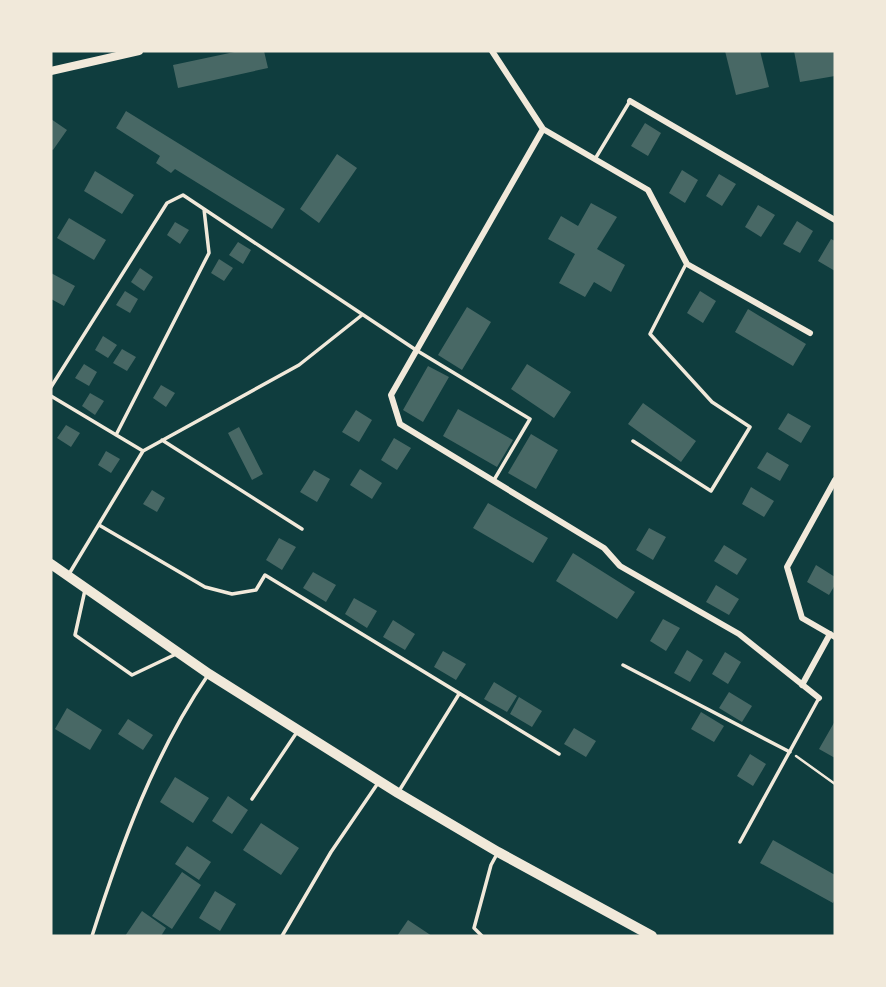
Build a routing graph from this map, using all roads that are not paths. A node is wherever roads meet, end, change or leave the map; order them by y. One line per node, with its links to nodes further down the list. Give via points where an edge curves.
1 (139, 51): 3 (street)
2 (492, 51): 5 (street)
3 (51, 71)
4 (630, 101): 6 (lane); 8 (street)
5 (543, 130): 6 (street); 12 (street)
6 (595, 160): 9 (street, via 648,190)
7 (204, 209): 10 (lane); 13 (lane, via 183,195 167,203); 15 (lane, via 209,253)
8 (835, 220)
9 (687, 264): 11 (street); 17 (lane, via 650,334 712,401 750,427 711,491)
10 (363, 314): 12 (lane); 16 (lane, via 299,365)
11 (810, 333)
12 (416, 350): 20 (street, via 391,395 400,424); 20 (lane, via 530,419)
13 (51, 387)
14 (51, 396): 15 (lane)
15 (116, 435): 18 (lane)
16 (162, 440): 18 (lane); 22 (lane)
17 (633, 441)
18 (143, 451): 21 (lane)
19 (835, 480): 26 (street, via 787,567 802,618)
20 (493, 481): 30 (street, via 604,548 620,566 739,634)
21 (99, 525): 24 (lane); 31 (lane, via 205,587 232,594 256,590 265,575)
22 (302, 529)
23 (51, 564): 24 (highway)
24 (68, 576): 25 (highway)
25 (85, 588): 27 (highway); 27 (lane, via 75,635 132,675)
26 (833, 635): 30 (street)
27 (179, 652): 29 (highway)
28 (623, 665): 34 (lane)
29 (209, 674): 33 (highway); 41 (lane, via 184,712 146,788)
30 (802, 685): 32 (street)
31 (459, 694): 35 (lane); 37 (lane)
32 (819, 698): 34 (lane)
33 (298, 730): 36 (highway); 38 (lane)
34 (790, 752): 39 (lane)
35 (559, 754)
36 (380, 781): 37 (highway); 42 (lane)
37 (398, 793): 40 (highway)
38 (252, 799)
39 (740, 842)
40 (498, 852): 43 (lane, via 474,928); 44 (highway)
41 (92, 936)
42 (282, 936)
43 (482, 936)
44 (652, 936)

